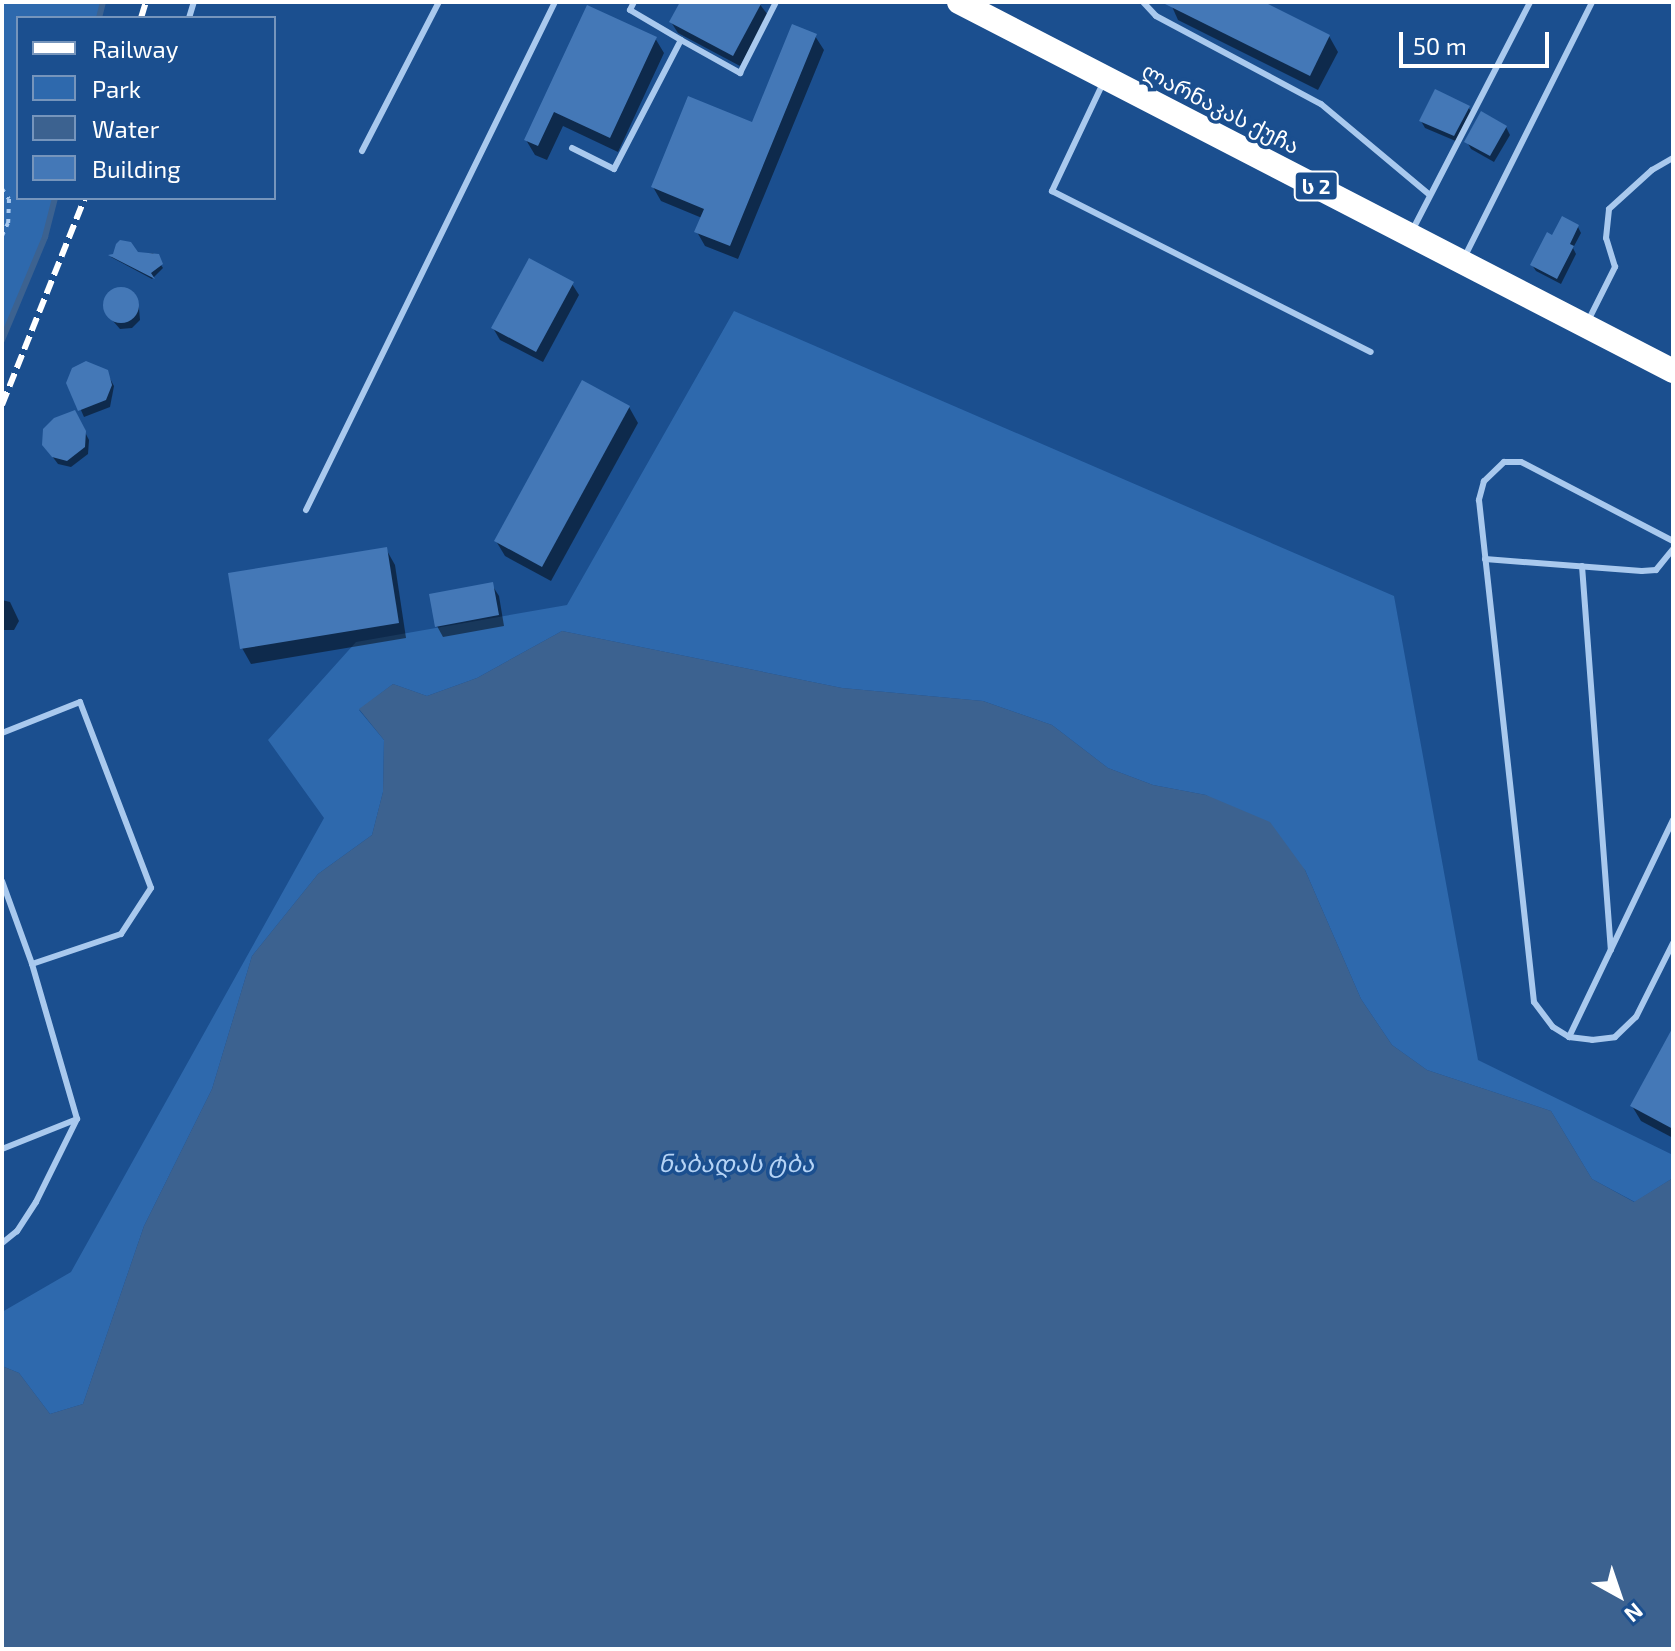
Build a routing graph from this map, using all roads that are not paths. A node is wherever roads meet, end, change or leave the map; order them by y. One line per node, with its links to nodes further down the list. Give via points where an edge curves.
1 (439, 2): 12 (lane)
2 (555, 2): 20 (lane)
3 (634, 2): 9 (lane, via 630,10)
4 (776, 2): 9 (lane, via 740,73)
5 (959, 2): 10 (highway, ლარნაკას ქუჩა / ს 2)
6 (1143, 2): 14 (lane, via 1156,16 1321,104)
7 (1530, 2): 14 (lane)
8 (1592, 2): 16 (lane)
9 (681, 40): 11 (lane, via 614,169)
10 (1106, 78): 15 (highway, ლარნაკას ქუჩა / ს 2); 18 (lane, via 1052,191)
11 (572, 148)
12 (362, 151)
13 (1673, 158): 17 (lane, via 1609,209 1606,238 1615,267)
14 (1430, 195): 15 (lane)
15 (1410, 234): 16 (highway, ლარნაკას ქუჩა / ს 2)
16 (1462, 261): 17 (highway, ლარნაკას ქუჩა / ს 2)
17 (1586, 326): 19 (highway, ლარნაკას ქუჩა / ს 2)
18 (1371, 352)
19 (1673, 371)
20 (306, 510)
21 (1673, 541): 23 (lane, via 1521,462 1504,462 1484,481 1479,500)
22 (1673, 549): 24 (lane, via 1656,570)
23 (1485, 559): 24 (lane); 33 (lane, via 1534,1002 1553,1027)
24 (1582, 566): 31 (lane)
25 (2, 733): 32 (lane, via 80,702 151,888 121,934)
26 (1673, 820): 27 (lane)
27 (1664, 839): 28 (lane); 31 (lane)
28 (1673, 843)
29 (2, 881): 32 (lane)
30 (1673, 943): 33 (lane, via 1636,1017 1615,1037)
31 (1611, 950): 33 (lane)
32 (32, 964): 34 (lane)
33 (1569, 1037)
34 (77, 1119): 35 (lane); 36 (lane, via 36,1202)
35 (2, 1149)
36 (2, 1243)

